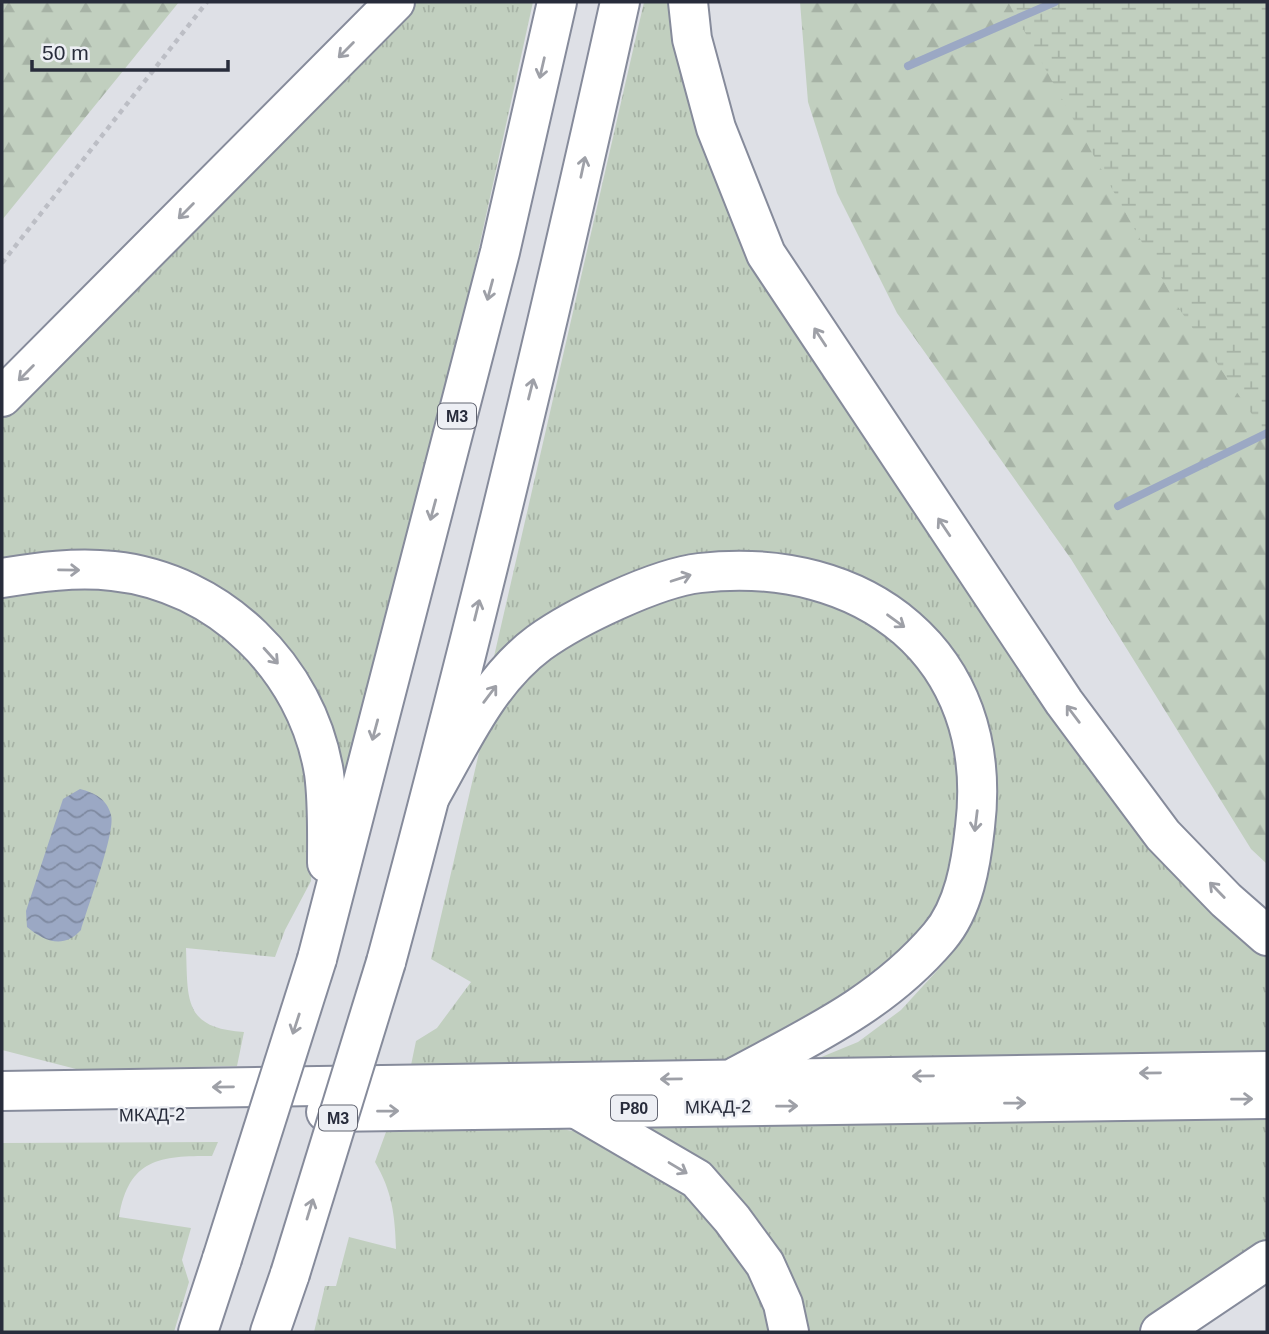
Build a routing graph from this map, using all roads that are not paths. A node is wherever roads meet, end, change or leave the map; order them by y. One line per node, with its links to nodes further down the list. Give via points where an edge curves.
1 (394, 2): 5 (highway, one-way to 5)
2 (557, 2): 8 (highway, М3, one-way to 8, via 500,252)
3 (620, 2): 7 (highway, М3, one-way to 3, via 561,267)
4 (688, 2): 9 (highway, one-way to 4, via 1163,835 1064,702 766,254 716,128 692,39)
5 (2, 397)
6 (2, 578): 8 (highway, one-way to 8, via 52,570 124,573 206,600 249,632 281,667 303,707 324,772)
7 (431, 795): 12 (highway, one-way to 12, via 486,698 513,665 573,620 696,573 799,574 849,590 935,656 963,703 975,748 978,805 972,858 961,897 942,935 860,1009); 19 (highway, М3, one-way to 7, bridge, via 386,962)
8 (326, 918): 20 (highway, М3, one-way to 20, bridge, via 317,959)
9 (1267, 936)
10 (2, 1062): 13 (highway)
11 (1267, 1071): 12 (highway, Р80, one-way to 12)
12 (732, 1079): 13 (highway, Р80, one-way to 13)
13 (72, 1090): 14 (highway, Р80)
14 (2, 1091)
15 (1267, 1099): 16 (highway, МКАД-2 / Р80, one-way to 15)
16 (577, 1109): 17 (highway, МКАД-2 / Р80, one-way to 16); 23 (highway, one-way to 23, via 697,1179 765,1264 783,1304)
17 (2, 1117)
18 (1267, 1260): 24 (highway)
19 (288, 1282): 21 (highway, М3); 22 (highway)
20 (198, 1332)
21 (270, 1332)
22 (287, 1332)
23 (789, 1332)
24 (1160, 1332)

